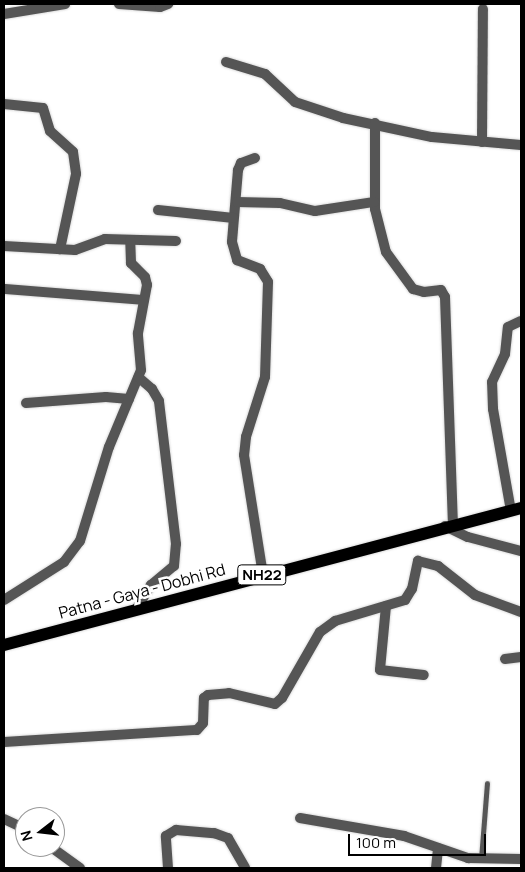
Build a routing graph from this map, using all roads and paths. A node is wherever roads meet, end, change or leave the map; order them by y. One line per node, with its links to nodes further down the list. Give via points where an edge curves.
1 (65, 4): 5 (street)
2 (119, 4): 3 (street, via 160,7)
3 (168, 4)
4 (482, 9): 9 (street)
5 (4, 14)
6 (226, 62): 8 (street, via 266,74 295,102 304,106)
7 (4, 104): 19 (street, via 44,108 50,131 73,152 76,174)
8 (375, 123): 9 (street, via 432,137); 13 (street)
9 (482, 142): 10 (street)
10 (521, 145)
11 (254, 158): 12 (street, via 241,164 238,170)
12 (237, 202): 13 (street, via 280,204 315,211); 15 (street)
13 (374, 202): 27 (street, via 386,252 408,285 417,291 442,290 445,297)
14 (158, 210): 15 (street)
15 (234, 218): 29 (street, via 232,242 237,260 260,269 268,282 265,376 244,454)
16 (130, 240): 17 (street); 19 (street, via 106,239 82,250); 21 (street, via 131,263 147,281)
17 (176, 241)
18 (4, 246): 19 (street)
19 (60, 249)
20 (4, 288): 21 (street)
21 (144, 300): 23 (street, via 138,332 141,362)
22 (521, 321): 26 (street, via 508,326 505,354 492,382 493,409)
23 (138, 377): 24 (street); 32 (street, via 152,389 159,401 176,544 174,566 151,585)
24 (129, 399): 25 (street, via 106,397); 30 (street, via 109,447 80,541 64,562)
25 (26, 403)
26 (516, 509): 27 (main road, Patna - Gaya - Dobhi Rd / NH22)
27 (449, 525): 28 (street, via 468,537); 29 (main road, Patna - Gaya - Dobhi Rd / NH22)
28 (521, 551)
29 (263, 575): 32 (main road, Patna - Gaya - Dobhi Rd / NH22)
30 (4, 600)
31 (386, 606): 33 (street, via 408,597 415,565 422,560 438,566 467,591); 37 (street, via 380,670); 38 (street, via 326,626 314,639 282,698 275,704 229,693 208,695 204,698 204,723 197,730)
32 (137, 608): 34 (main road, Patna - Gaya - Dobhi Rd / NH22)
33 (521, 612)
34 (4, 645)
35 (521, 657): 36 (street)
36 (505, 659)
37 (424, 675)
38 (4, 742)
39 (487, 782): 44 (lane)
40 (300, 818): 41 (street, via 404,836)
41 (438, 848): 44 (street); 48 (street)
42 (65, 857): 45 (street)
43 (521, 859): 44 (street)
44 (481, 860)
45 (80, 868)
46 (168, 868): 47 (street, via 166,836 176,830 214,833 228,838)
47 (245, 868)
48 (436, 868)

